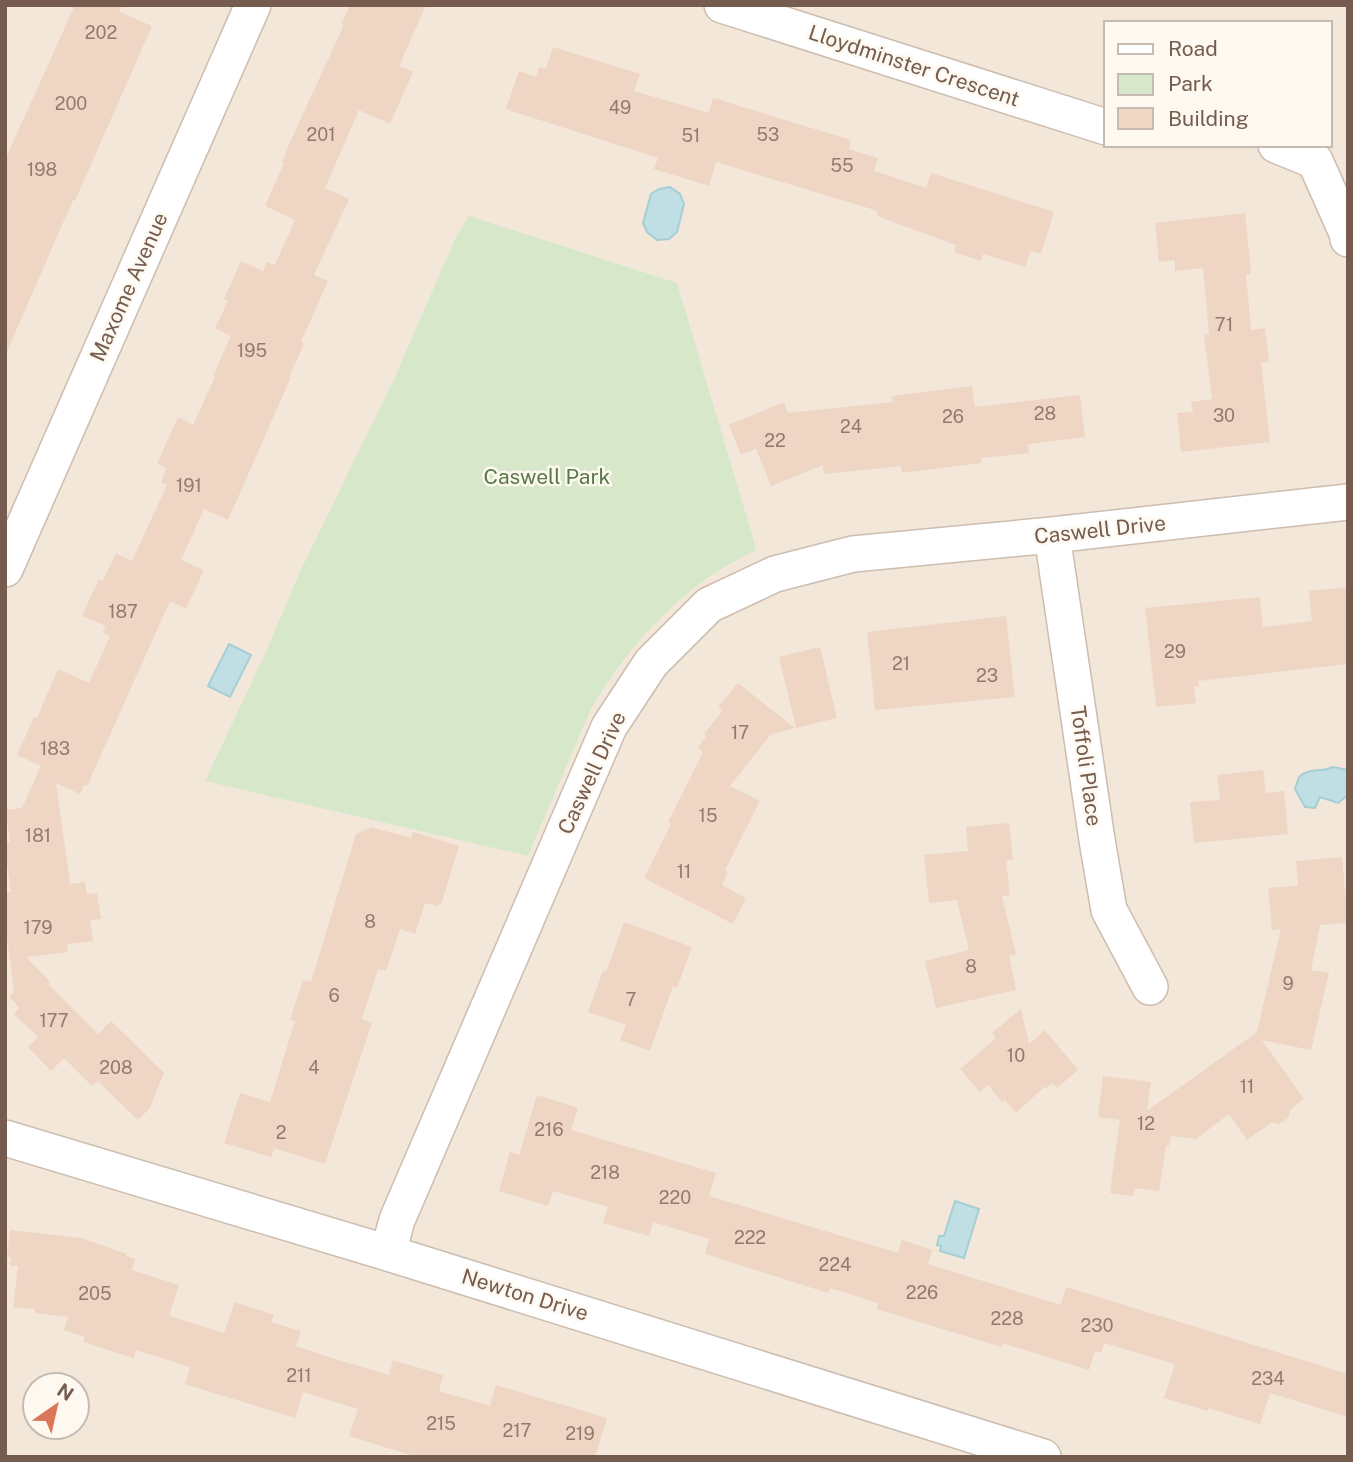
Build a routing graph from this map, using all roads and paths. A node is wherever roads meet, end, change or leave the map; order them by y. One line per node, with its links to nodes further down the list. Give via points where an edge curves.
1 (253, 5): 8 (street, Maxome Avenue)
2 (722, 5): 3 (street, Lloydminster Crescent)
3 (1104, 126)
4 (1281, 147): 5 (street, via 1315,161)
5 (1348, 239)
6 (1348, 502): 7 (street, Caswell Drive)
7 (1052, 535): 9 (street, Toffoli Place, via 1110,910); 11 (street, Caswell Drive, via 853,554 775,574 709,605 651,663 609,727 397,1220)
8 (5, 569)
9 (1150, 987)
10 (5, 1138): 11 (street, Newton Drive)
11 (388, 1253): 12 (street, Newton Drive)
12 (1043, 1457)

